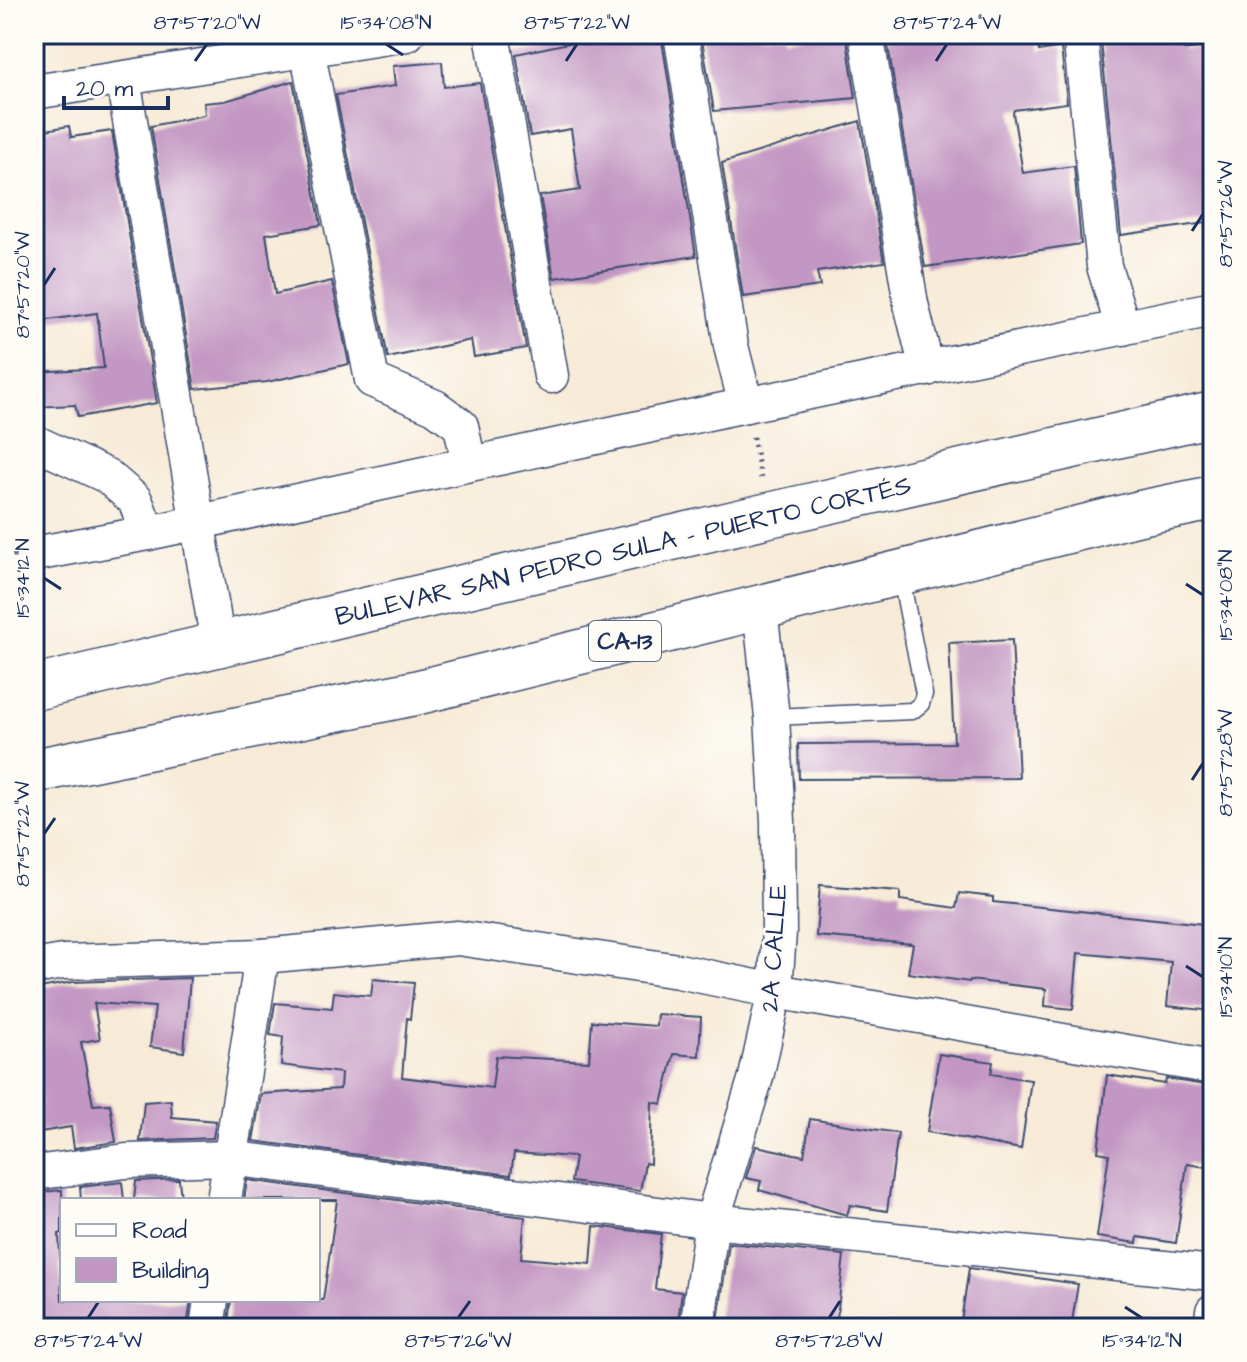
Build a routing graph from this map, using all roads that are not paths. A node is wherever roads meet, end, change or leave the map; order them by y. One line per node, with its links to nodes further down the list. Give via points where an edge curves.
1 (407, 34): 6 (street)
2 (492, 34): 12 (street)
3 (681, 34): 13 (street, via 731,346)
4 (866, 34): 11 (street, via 911,304)
5 (1080, 34): 10 (street, via 1104,266)
6 (293, 45): 7 (street); 16 (street, via 372,380 435,407 461,426)
7 (123, 79): 8 (street); 18 (street)
8 (34, 92)
9 (1213, 309): 10 (street)
10 (1123, 328): 11 (street)
11 (927, 369): 13 (street)
12 (551, 376)
13 (746, 405): 16 (street)
14 (1213, 414): 23 (highway, BULEVAR SAN PEDRO SULA - PUERTO CORTÉS)
15 (34, 442): 19 (street, via 107,476 135,500)
16 (469, 464): 18 (street)
17 (1213, 498): 21 (highway, CA-13)
18 (196, 523): 19 (street); 23 (street)
19 (148, 533): 20 (street)
20 (34, 554)
21 (900, 572): 22 (highway, CA-13); 25 (lane, via 924,694 921,704 912,711)
22 (760, 608): 25 (street, 2A CALLE); 26 (highway, CA-13, via 415,693)
23 (218, 644): 24 (highway, BULEVAR SAN PEDRO SULA - PUERTO CORTÉS)
24 (34, 688)
25 (772, 717): 29 (street, 2A CALLE, via 778,821)
26 (34, 771)
27 (262, 956): 28 (street); 29 (street, via 458,938); 31 (street)
28 (34, 967)
29 (775, 991): 30 (street); 34 (street, 2A CALLE, via 756,1077)
30 (1213, 1067)
31 (230, 1158): 32 (street, via 126,1161); 33 (street); 34 (street)
32 (34, 1173)
33 (224, 1198)
34 (712, 1221): 35 (street); 39 (street, 2A CALLE)
35 (1213, 1273)
36 (211, 1302): 38 (street)
37 (1213, 1311): 40 (street)
38 (207, 1328)
39 (697, 1328)
40 (1211, 1328)

